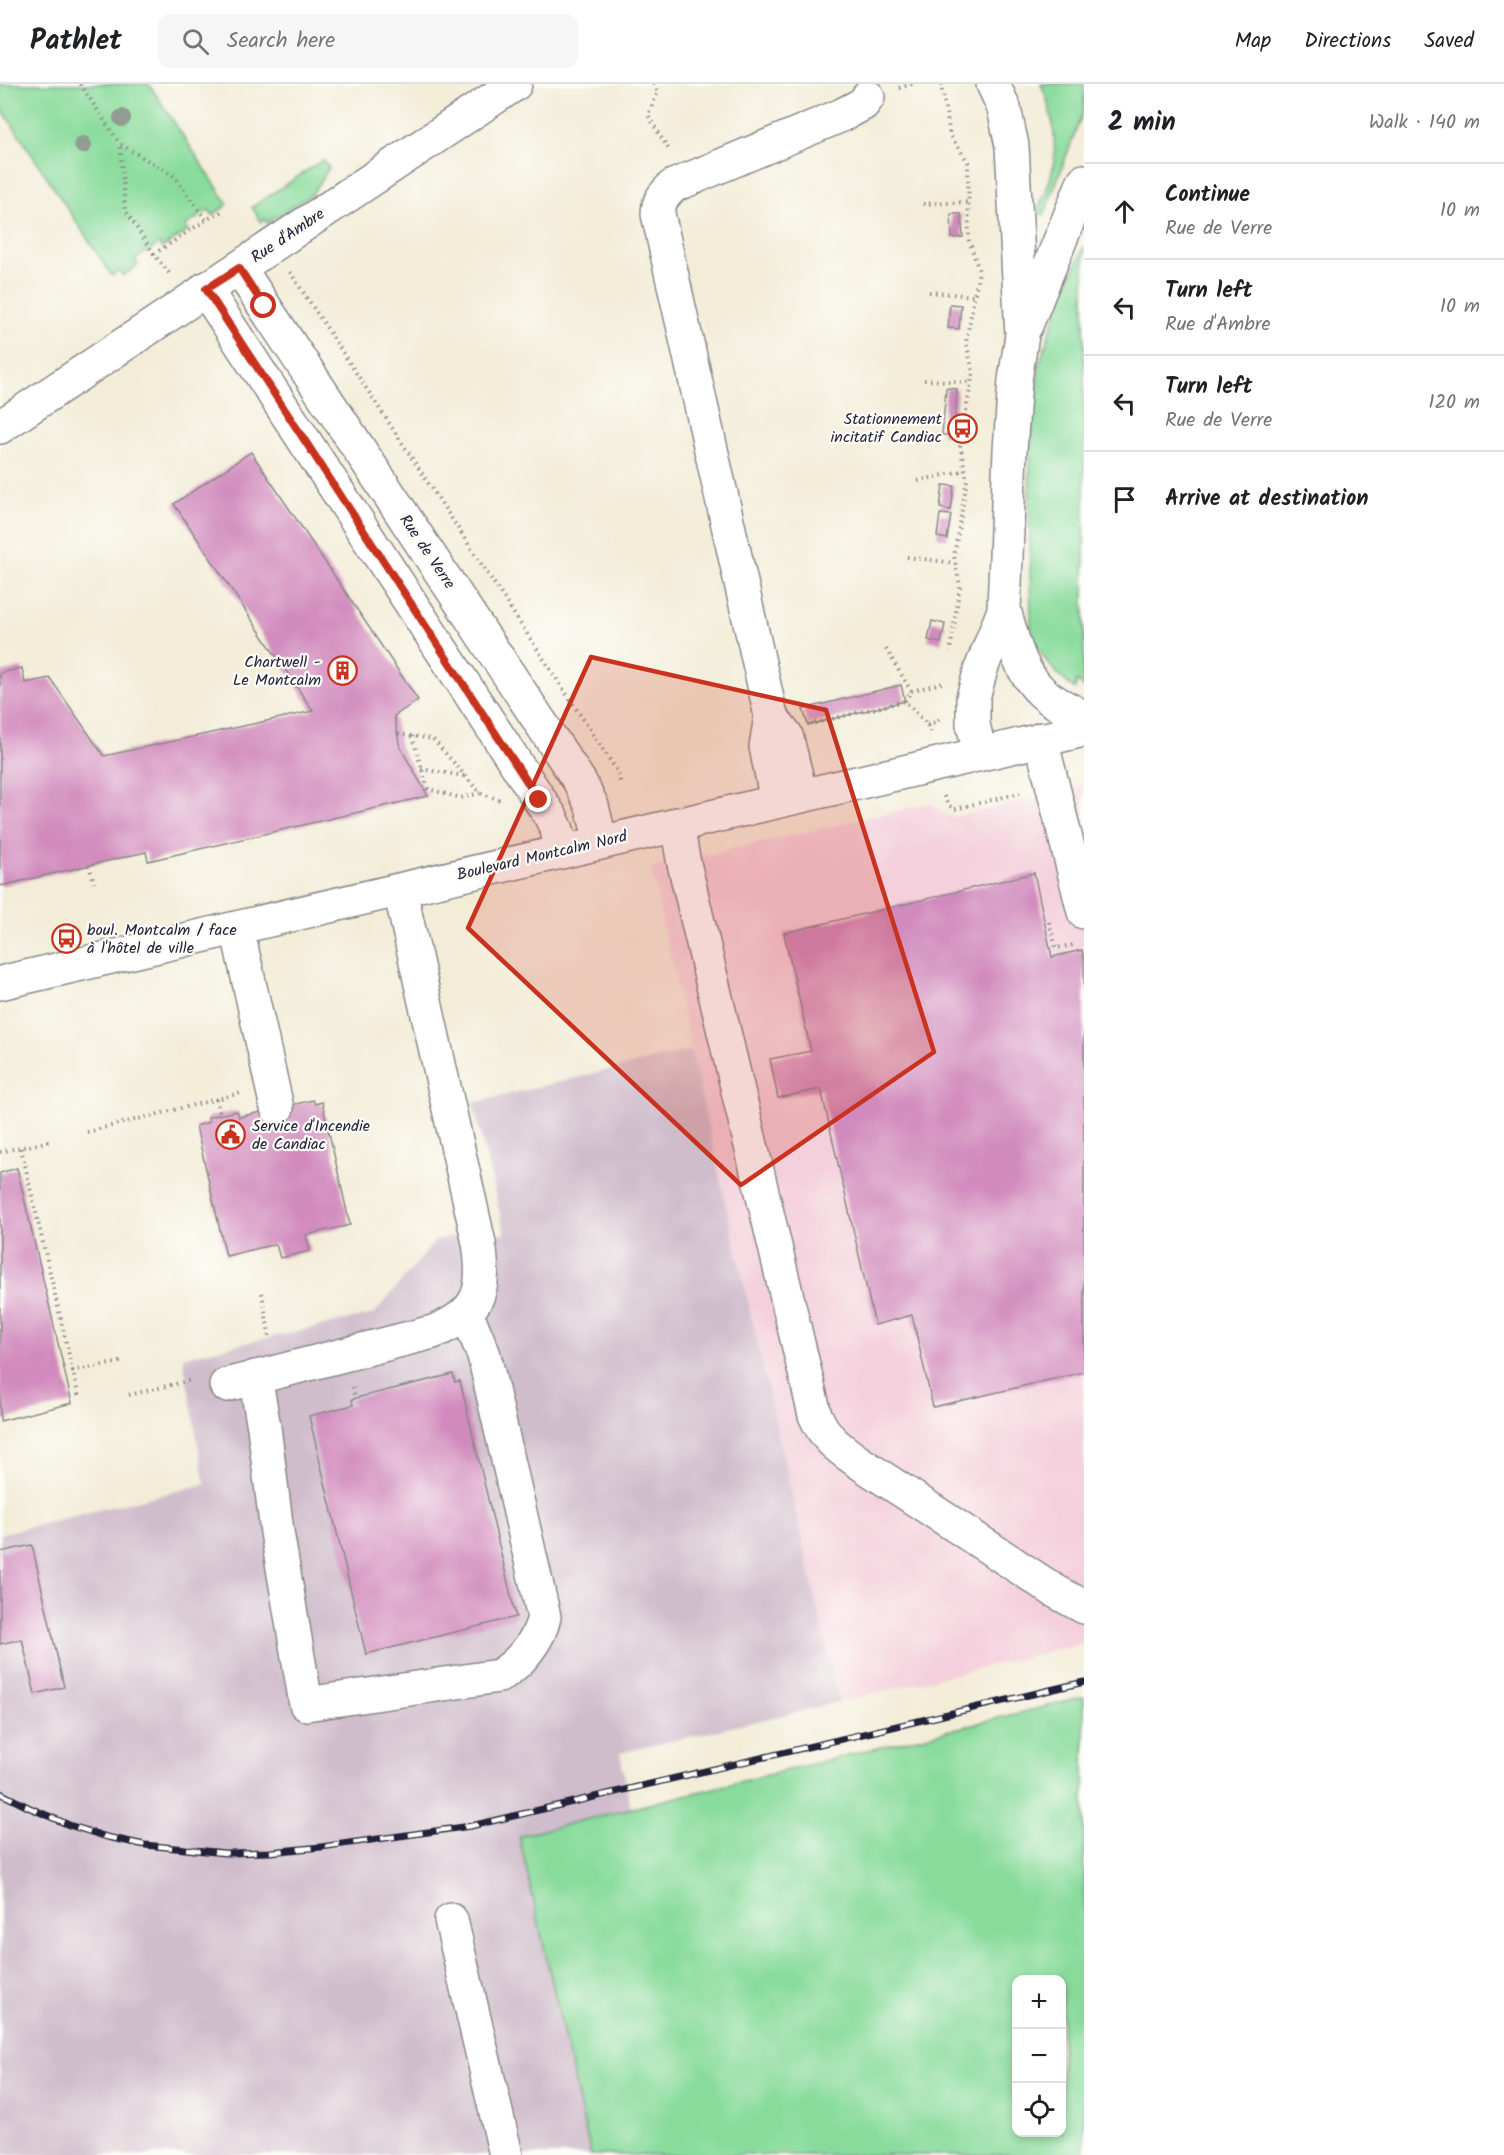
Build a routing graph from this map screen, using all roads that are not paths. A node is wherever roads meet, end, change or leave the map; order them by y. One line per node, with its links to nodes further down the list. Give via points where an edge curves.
1 (515, 84): 5 (street, Rue d'Ambre)
2 (993, 84): 7 (street, via 1004,108 1012,146)
3 (868, 97): 14 (street, via 842,115 673,186 658,206 771,716 766,747)
4 (1084, 181): 7 (street)
5 (239, 268): 6 (street, Rue d'Ambre); 16 (street, Rue de Verre, via 580,782 592,806)
6 (206, 289): 8 (street, Rue d'Ambre); 17 (street, via 551,817)
7 (1022, 335): 9 (street, via 1010,450)
8 (0, 427)
9 (1004, 610): 10 (street, via 1026,673 1044,694); 13 (street, via 974,698 973,724)
10 (1084, 717)
11 (1084, 730): 12 (street, Boulevard Montcalm Nord)
12 (1041, 739): 13 (street, Boulevard Montcalm Nord); 18 (street)
13 (980, 754): 14 (street, Boulevard Montcalm Nord)
14 (789, 798): 15 (street, Boulevard Montcalm Nord)
15 (677, 824): 16 (street, Boulevard Montcalm Nord); 25 (street, via 812,1404 822,1431 861,1464)
16 (601, 843): 17 (street, Boulevard Montcalm Nord)
17 (562, 851): 19 (street, Boulevard Montcalm Nord)
18 (1080, 878): 20 (street)
19 (400, 890): 21 (street, Boulevard Montcalm Nord); 24 (street, via 479,1243 482,1280)
20 (1084, 912)
21 (237, 928): 22 (street, Boulevard Montcalm Nord); 23 (street)
22 (0, 983)
23 (277, 1108)
24 (464, 1316): 24 (street, via 433,1332 252,1378 264,1427 306,1704 499,1676 527,1651 540,1632 544,1617 484,1355)
25 (1084, 1607)
26 (451, 1920): 27 (street)
27 (506, 2155)

